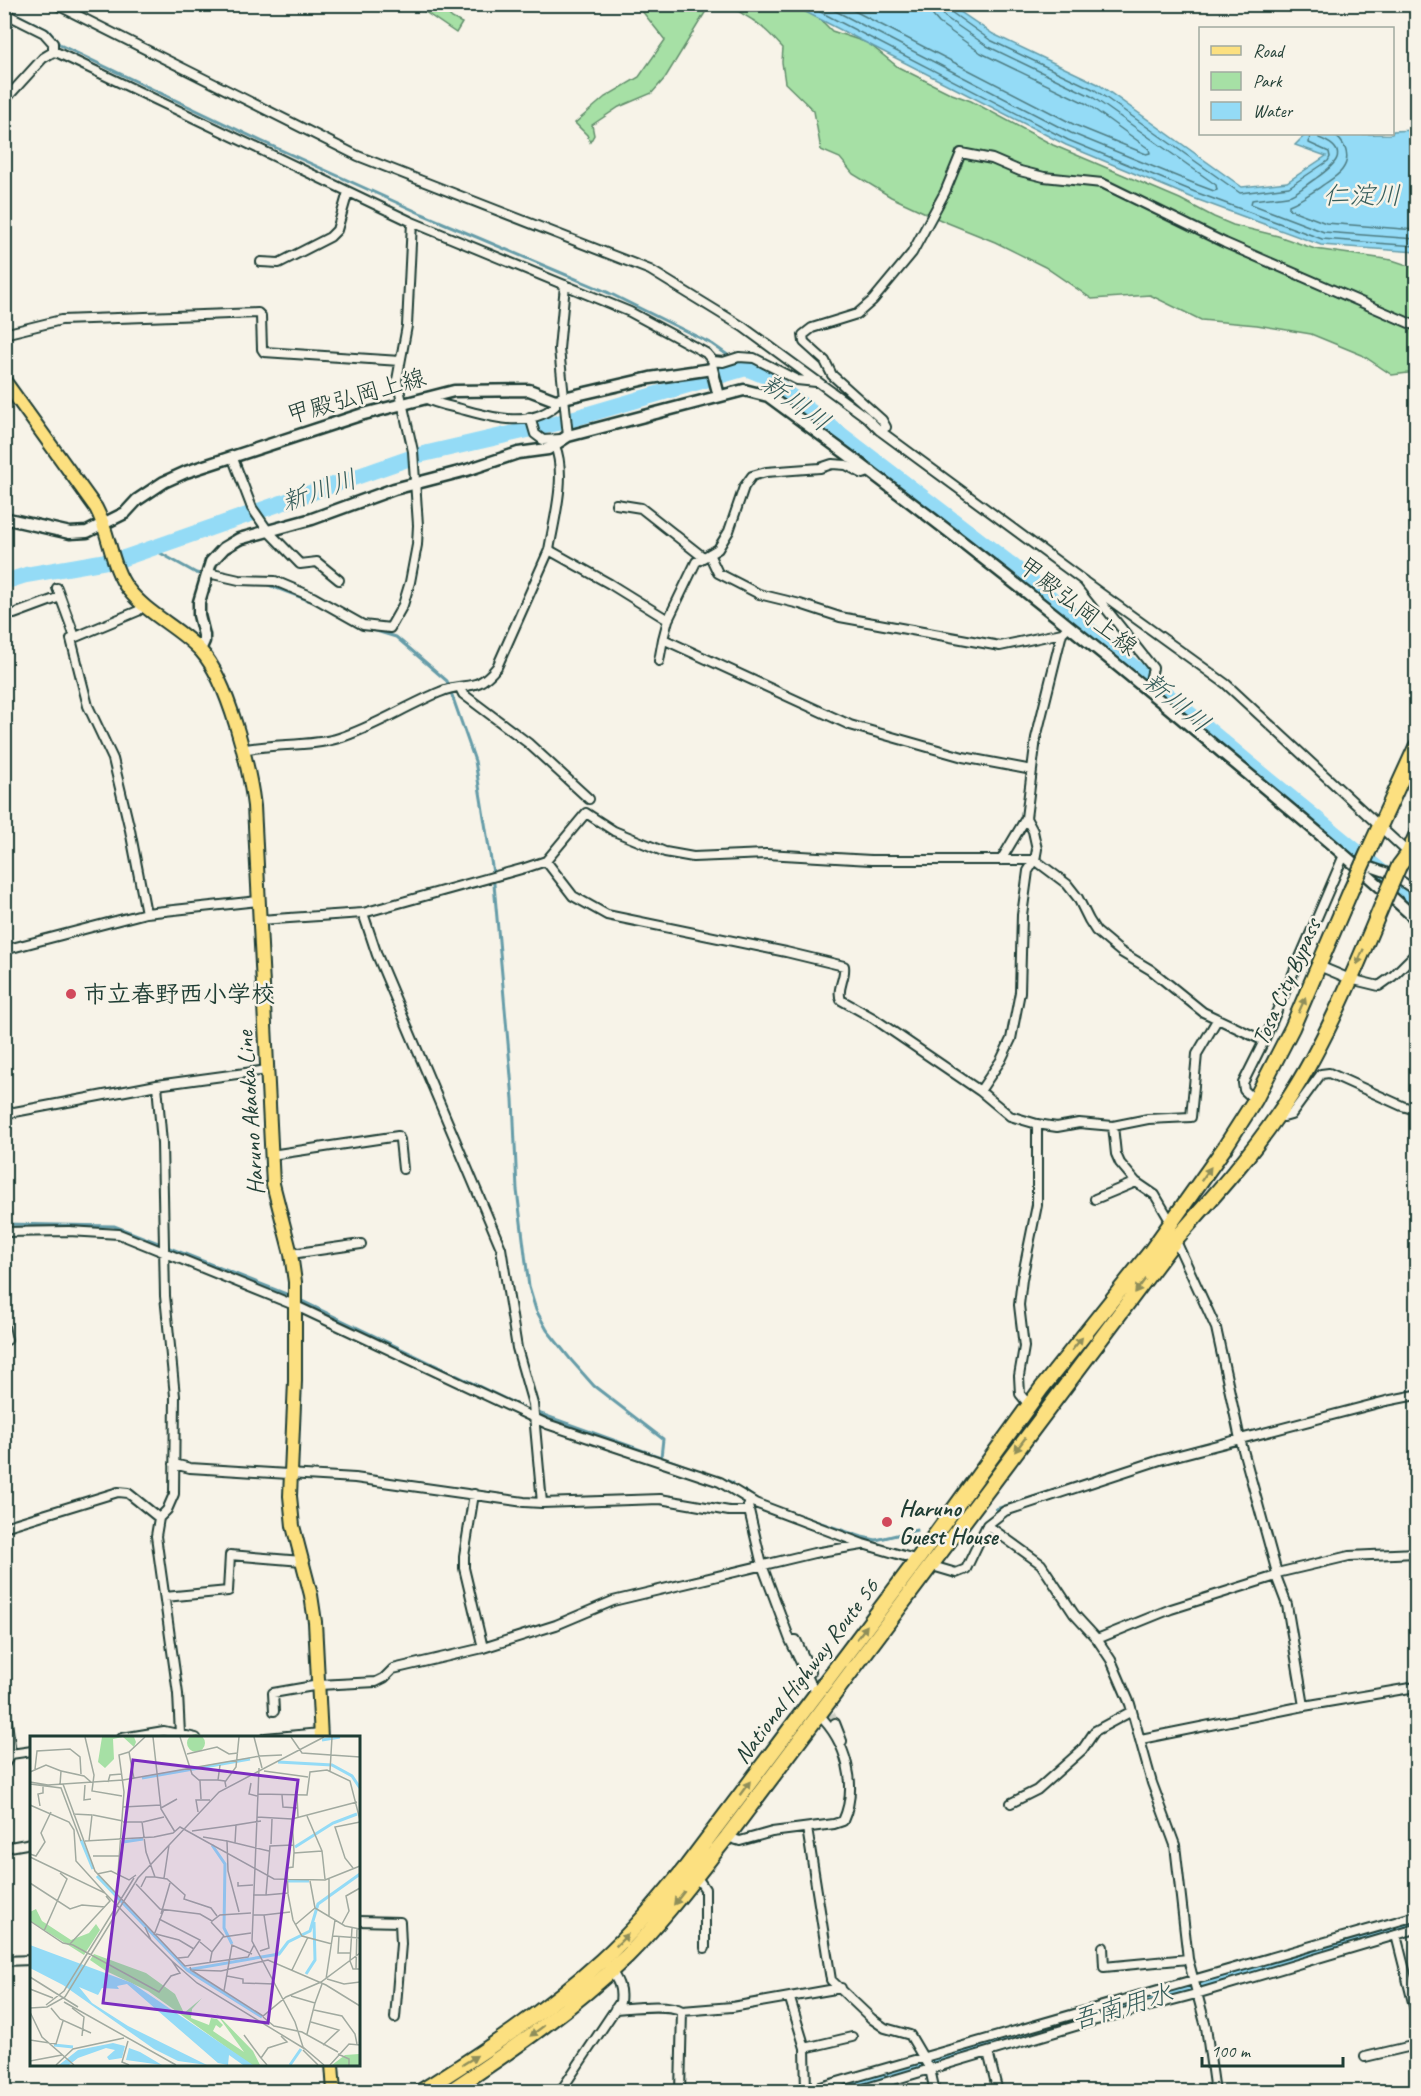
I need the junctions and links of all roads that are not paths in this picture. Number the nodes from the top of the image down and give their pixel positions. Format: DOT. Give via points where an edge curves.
graph roads {
  1 [pos="55,4"];
  2 [pos="4,13"];
  3 [pos="53,52"];
  4 [pos="4,101"];
  5 [pos="348,192"];
  6 [pos="412,222"];
  7 [pos="261,262"];
  8 [pos="565,285"];
  9 [pos="1416,326"];
  10 [pos="4,334"];
  11 [pos="400,362"];
  12 [pos="712,365"];
  13 [pos="4,380"];
  14 [pos="818,382"];
  15 [pos="719,396"];
  16 [pos="424,397"];
  17 [pos="560,399"];
  18 [pos="401,403"];
  19 [pos="533,426"];
  20 [pos="879,430"];
  21 [pos="562,440"];
  22 [pos="232,456"];
  23 [pos="872,471"];
  24 [pos="416,485"];
  25 [pos="616,504"];
  26 [pos="4,518"];
  27 [pos="104,524"];
  28 [pos="268,531"];
  29 [pos="549,550"];
  30 [pos="706,555"];
  31 [pos="207,576"];
  32 [pos="339,580"];
  33 [pos="1085,582"];
  34 [pos="57,588"];
  35 [pos="60,597"];
  36 [pos="144,605"];
  37 [pos="14,614"];
  38 [pos="668,620"];
  39 [pos="1066,629"];
  40 [pos="75,637"];
  41 [pos="663,639"];
  42 [pos="200,650"];
  43 [pos="658,661"];
  44 [pos="458,688"];
  45 [pos="1148,689"];
  46 [pos="1416,747"];
  47 [pos="242,750"];
  48 [pos="1032,770"];
  49 [pos="589,799"];
  50 [pos="1026,818"];
  51 [pos="1381,826"];
  52 [pos="1413,849"];
  53 [pos="1348,857"];
  54 [pos="1001,860"];
  55 [pos="1035,860"];
  56 [pos="546,861"];
  57 [pos="1416,891"];
  58 [pos="258,901"];
  59 [pos="146,913"];
  60 [pos="363,913"];
  61 [pos="1416,919"];
  62 [pos="260,920"];
  63 [pos="4,950"];
  64 [pos="1416,953"];
  65 [pos="1319,966"];
  66 [pos="1350,979"];
  67 [pos="1218,1020"];
  68 [pos="1264,1041"];
  69 [pos="267,1070"];
  70 [pos="157,1085"];
  71 [pos="980,1091"];
  72 [pos="1255,1100"];
  73 [pos="1416,1110"];
  74 [pos="4,1114"];
  75 [pos="1278,1116"];
  76 [pos="1037,1124"];
  77 [pos="1113,1126"];
  78 [pos="271,1155"];
  79 [pos="403,1169"];
  80 [pos="1136,1182"];
  81 [pos="1095,1199"];
  82 [pos="1172,1222"];
  83 [pos="4,1232"];
  84 [pos="1175,1240"];
  85 [pos="361,1244"];
  86 [pos="163,1251"];
  87 [pos="291,1254"];
  88 [pos="294,1305"];
  89 [pos="4,1326"];
  90 [pos="4,1340"];
  91 [pos="1416,1395"];
  92 [pos="1029,1405"];
  93 [pos="534,1416"];
  94 [pos="1240,1439"];
  95 [pos="174,1464"];
  96 [pos="291,1474"];
  97 [pos="474,1494"];
  98 [pos="747,1499"];
  99 [pos="542,1503"];
  100 [pos="749,1511"];
  101 [pos="159,1518"];
  102 [pos="987,1525"];
  103 [pos="4,1527"];
  104 [pos="864,1544"];
  105 [pos="1416,1553"];
  106 [pos="917,1560"];
  107 [pos="302,1561"];
  108 [pos="762,1565"];
  109 [pos="931,1565"];
  110 [pos="1277,1574"];
  111 [pos="165,1597"];
  112 [pos="1097,1639"];
  113 [pos="790,1640"];
  114 [pos="483,1648"];
  115 [pos="811,1672"];
  116 [pos="320,1685"];
  117 [pos="1416,1687"];
  118 [pos="819,1690"];
  119 [pos="4,1696"];
  120 [pos="1304,1706"];
  121 [pos="274,1711"];
  122 [pos="1132,1711"];
  123 [pos="819,1714"];
  124 [pos="835,1723"];
  125 [pos="180,1734"];
  126 [pos="321,1735"];
  127 [pos="129,1736"];
  128 [pos="191,1736"];
  129 [pos="293,1736"];
  130 [pos="1141,1739"];
  131 [pos="30,1751"];
  132 [pos="11,1754"];
  133 [pos="844,1754"];
  134 [pos="4,1765"];
  135 [pos="1011,1803"];
  136 [pos="807,1828"];
  137 [pos="727,1837"];
  138 [pos="30,1843"];
  139 [pos="4,1848"];
  140 [pos="696,1876"];
  141 [pos="1416,1916"];
  142 [pos="360,1921"];
  143 [pos="1416,1929"];
  144 [pos="1396,1935"];
  145 [pos="1103,1947"];
  146 [pos="705,1948"];
  147 [pos="1188,1959"];
  148 [pos="30,1960"];
  149 [pos="4,1961"];
  150 [pos="607,1965"];
  151 [pos="1194,1986"];
  152 [pos="841,1988"];
  153 [pos="790,1999"];
  154 [pos="615,2009"];
  155 [pos="682,2011"];
  156 [pos="1416,2014"];
  157 [pos="395,2018"];
  158 [pos="852,2037"];
  159 [pos="1416,2045"];
  160 [pos="805,2048"];
  161 [pos="988,2052"];
  162 [pos="1365,2057"];
  163 [pos="926,2063"];
  164 [pos="332,2066"];
  165 [pos="875,2088"];
  166 [pos="334,2091"];
  167 [pos="420,2091"];
  168 [pos="449,2091"];
  169 [pos="560,2091"];
  170 [pos="680,2091"];
  171 [pos="805,2091"];
  172 [pos="853,2091"];
  173 [pos="935,2091"];
  174 [pos="998,2091"];
  175 [pos="1215,2091"];
  1 -- 14 [label="street" via="358,156 651,270 744,327"];
  2 -- 3 [label="street" via="44,33 53,43"];
  3 -- 4 [label="street"];
  3 -- 5 [label="street"];
  5 -- 6 [label="street"];
  5 -- 7 [label="street" via="337,230 330,237 279,262"];
  6 -- 8 [label="street"];
  6 -- 11 [label="street" via="407,326"];
  8 -- 12 [label="street" via="630,312 706,353"];
  8 -- 17 [label="street" via="559,349"];
  9 -- 20 [label="street" via="1226,243 1102,183 1044,177 962,153 912,253 873,300 857,314 812,328 803,335 804,342 825,361 832,375 882,420 886,427"];
  10 -- 11 [label="street" via="61,320 258,313 264,352"];
  11 -- 18 [label="street" via="397,380"];
  12 -- 14 [label="street" via="739,357 754,358 797,380"];
  12 -- 15 [label="main road"];
  12 -- 17 [label="main road"];
  13 -- 27 [label="main road, Haruno Akaoka Line"];
  14 -- 20 [label="street"];
  15 -- 21 [label="main road, 甲殿弘岡上線"];
  15 -- 23 [label="main road, 甲殿弘岡上線" via="744,390 768,396"];
  16 -- 17 [label="main road, 甲殿弘岡上線" via="454,391 529,390"];
  16 -- 18 [label="main road, 甲殿弘岡上線"];
  16 -- 19 [label="street"];
  17 -- 19 [label="street"];
  17 -- 21 [label="street" via="568,420"];
  18 -- 22 [label="main road, 甲殿弘岡上線"];
  18 -- 24 [label="street" via="413,451"];
  19 -- 21 [label="street" via="543,440"];
  20 -- 33 [label="street"];
  21 -- 24 [label="main road, 甲殿弘岡上線" via="548,449 518,453"];
  21 -- 29 [label="street"];
  22 -- 27 [label="main road, 甲殿弘岡上線" via="164,482 137,500 126,513"];
  22 -- 28 [label="street" via="252,508"];
  23 -- 30 [label="street" via="863,474 846,465 832,464 752,476 744,487 729,531 718,549"];
  23 -- 39 [label="main road, 甲殿弘岡上線"];
  24 -- 28 [label="main road, 甲殿弘岡上線"];
  24 -- 31 [label="street" via="417,545 403,605 390,628 363,625 276,581"];
  25 -- 30 [label="street" via="641,508"];
  26 -- 27 [label="main road, 甲殿弘岡上線" via="70,534"];
  27 -- 36 [label="main road, Haruno Akaoka Line" via="120,576"];
  28 -- 31 [label="main road, 甲殿弘岡上線" via="224,548 211,561"];
  28 -- 32 [label="street" via="300,564 317,562"];
  29 -- 38 [label="street"];
  29 -- 44 [label="street" via="497,667 477,685"];
  30 -- 38 [label="street" via="696,562"];
  30 -- 39 [label="street" via="718,573 759,594 840,617 1000,646"];
  31 -- 42 [label="main road, 甲殿弘岡上線" via="199,602 204,634"];
  33 -- 45 [label="street" via="1153,669"];
  33 -- 51 [label="street" via="1226,684"];
  34 -- 35 [label="street"];
  35 -- 37 [label="street"];
  35 -- 40 [label="street"];
  36 -- 40 [label="street"];
  36 -- 42 [label="main road, Haruno Akaoka Line"];
  38 -- 41 [label="street"];
  39 -- 45 [label="main road, 甲殿弘岡上線"];
  39 -- 48 [label="street" via="1036,738"];
  40 -- 59 [label="street" via="71,639 88,706 113,759"];
  41 -- 43 [label="street"];
  41 -- 48 [label="street" via="850,725 963,757"];
  42 -- 47 [label="main road, Haruno Akaoka Line" via="218,678"];
  44 -- 47 [label="street" via="443,690 337,739"];
  44 -- 49 [label="street" via="528,743"];
  45 -- 53 [label="main road, 甲殿弘岡上線"];
  46 -- 51 [label="highway, Tosa City Bypass"];
  47 -- 58 [label="main road, Haruno Akaoka Line" via="254,806"];
  48 -- 50 [label="street"];
  50 -- 54 [label="street"];
  50 -- 55 [label="street" via="1037,849"];
  51 -- 52 [label="street"];
  51 -- 65 [label="highway, Tosa City Bypass, bridge"];
  52 -- 66 [label="highway, one-way, bridge" via="1399,866"];
  53 -- 57 [label="street" via="1391,874"];
  53 -- 61 [label="main road, 甲殿弘岡上線"];
  53 -- 68 [label="street"];
  54 -- 55 [label="street"];
  54 -- 56 [label="street" via="870,860 766,854 693,857 664,852 614,831 586,813"];
  55 -- 67 [label="street" via="1067,884 1096,931"];
  55 -- 71 [label="street" via="1028,871 1022,915 1020,992 1011,1039"];
  56 -- 60 [label="street"];
  56 -- 71 [label="street" via="573,896 608,915 844,966 840,1000"];
  58 -- 59 [label="street"];
  58 -- 62 [label="main road, Haruno Akaoka Line"];
  59 -- 63 [label="street"];
  60 -- 62 [label="street"];
  60 -- 93 [label="street" via="377,956 501,1248 517,1348"];
  62 -- 69 [label="main road, Haruno Akaoka Line"];
  64 -- 66 [label="street" via="1379,986"];
  65 -- 66 [label="street"];
  72 -- 65 [label="highway, Tosa City Bypass, one-way"];
  66 -- 75 [label="highway"];
  67 -- 68 [label="street"];
  67 -- 77 [label="street" via="1197,1054 1191,1117"];
  68 -- 72 [label="street" via="1243,1083 1244,1090"];
  69 -- 70 [label="street"];
  69 -- 78 [label="main road, Haruno Akaoka Line"];
  70 -- 74 [label="street"];
  70 -- 86 [label="street"];
  71 -- 76 [label="street" via="1010,1116"];
  82 -- 72 [label="highway, Tosa City Bypass, one-way"];
  73 -- 75 [label="street" via="1329,1073 1321,1074 1291,1115"];
  75 -- 84 [label="highway"];
  76 -- 77 [label="street"];
  76 -- 92 [label="street" via="1037,1205 1019,1305 1024,1347 1020,1394"];
  77 -- 80 [label="street" via="1116,1154"];
  78 -- 79 [label="street" via="398,1136"];
  78 -- 87 [label="main road, Haruno Akaoka Line" via="273,1184"];
  80 -- 81 [label="street"];
  80 -- 82 [label="street" via="1155,1195"];
  82 -- 84 [label="street"];
  92 -- 82 [label="highway, National Highway Route 56, one-way"];
  83 -- 86 [label="street" via="103,1232"];
  84 -- 94 [label="street" via="1216,1328"];
  84 -- 109 [label="highway, National Highway Route 56, one-way"];
  85 -- 87 [label="street"];
  86 -- 88 [label="street"];
  86 -- 95 [label="street" via="175,1396"];
  87 -- 88 [label="main road, Haruno Akaoka Line"];
  88 -- 93 [label="street"];
  88 -- 96 [label="main road, Haruno Akaoka Line"];
  89 -- 90 [label="street"];
  91 -- 94 [label="street"];
  92 -- 106 [label="highway, National Highway Route 56"];
  93 -- 98 [label="street" via="547,1424 720,1482"];
  93 -- 99 [label="street"];
  94 -- 102 [label="street" via="1160,1460 1005,1511"];
  94 -- 110 [label="street"];
  95 -- 96 [label="street"];
  95 -- 101 [label="street" via="174,1494"];
  96 -- 97 [label="street"];
  96 -- 107 [label="main road, Haruno Akaoka Line" via="292,1526"];
  97 -- 99 [label="street"];
  97 -- 114 [label="street" via="464,1568"];
  98 -- 100 [label="street"];
  98 -- 104 [label="street"];
  99 -- 100 [label="street" via="660,1499"];
  100 -- 108 [label="street"];
  101 -- 103 [label="street" via="128,1493 118,1492"];
  101 -- 111 [label="street" via="156,1536"];
  102 -- 109 [label="street" via="966,1569 956,1573"];
  102 -- 112 [label="street" via="1041,1564 1074,1614"];
  104 -- 106 [label="street"];
  104 -- 108 [label="street"];
  105 -- 110 [label="street" via="1349,1556"];
  106 -- 109 [label="street"];
  118 -- 106 [label="highway, National Highway Route 56, one-way"];
  107 -- 111 [label="street" via="230,1555 228,1591"];
  107 -- 116 [label="main road, Haruno Akaoka Line" via="315,1622"];
  108 -- 113 [label="street"];
  108 -- 114 [label="street" via="613,1601 556,1625"];
  109 -- 123 [label="highway, National Highway Route 56"];
  110 -- 112 [label="street" via="1171,1609"];
  110 -- 120 [label="street" via="1287,1605"];
  111 -- 125 [label="street"];
  112 -- 122 [label="street" via="1111,1660"];
  113 -- 115 [label="street" via="796,1640"];
  113 -- 118 [label="street" via="810,1681"];
  114 -- 116 [label="street" via="393,1669 376,1682"];
  116 -- 121 [label="street" via="273,1693"];
  116 -- 126 [label="main road, Haruno Akaoka Line"];
  117 -- 120 [label="street"];
  150 -- 118 [label="highway, National Highway Route 56, one-way"];
  119 -- 132 [label="street"];
  120 -- 130 [label="street"];
  122 -- 130 [label="street"];
  122 -- 135 [label="street" via="1095,1731 1082,1750 1037,1790"];
  123 -- 133 [label="street"];
  123 -- 137 [label="highway, National Highway Route 56"];
  124 -- 133 [label="street"];
  125 -- 127 [label="street" via="164,1731"];
  125 -- 128 [label="street"];
  126 -- 129 [label="street"];
  130 -- 147 [label="street" via="1152,1784 1175,1845"];
  131 -- 132 [label="street"];
  132 -- 134 [label="street"];
  133 -- 136 [label="street" via="850,1770 848,1809 843,1821"];
  136 -- 137 [label="street" via="740,1841"];
  136 -- 152 [label="street" via="831,1980"];
  137 -- 140 [label="highway, National Highway Route 56"];
  138 -- 139 [label="street"];
  140 -- 146 [label="street" via="705,1889"];
  140 -- 150 [label="highway, National Highway Route 56, one-way" via="664,1917"];
  141 -- 151 [label="street"];
  142 -- 157 [label="street" via="400,1922"];
  143 -- 144 [label="street"];
  144 -- 151 [label="street"];
  144 -- 156 [label="street"];
  145 -- 147 [label="street" via="1104,1967"];
  147 -- 151 [label="street"];
  148 -- 149 [label="street"];
  150 -- 154 [label="street" via="622,1993"];
  167 -- 150 [label="highway, National Highway Route 56, one-way"];
  150 -- 168 [label="highway, National Highway Route 56, one-way" via="574,2004"];
  151 -- 161 [label="street"];
  151 -- 163 [label="street"];
  151 -- 175 [label="street" via="1206,2027"];
  152 -- 153 [label="street"];
  152 -- 163 [label="street" via="885,2028 910,2035"];
  153 -- 155 [label="street"];
  153 -- 160 [label="street"];
  154 -- 155 [label="street" via="663,2007"];
  154 -- 169 [label="street"];
  155 -- 170 [label="street"];
  158 -- 160 [label="street"];
  159 -- 162 [label="street"];
  160 -- 171 [label="street"];
  161 -- 163 [label="street"];
  161 -- 174 [label="street"];
  163 -- 165 [label="street"];
  163 -- 171 [label="street"];
  163 -- 173 [label="street"];
  164 -- 166 [label="main road"];
  165 -- 172 [label="street"];
}
